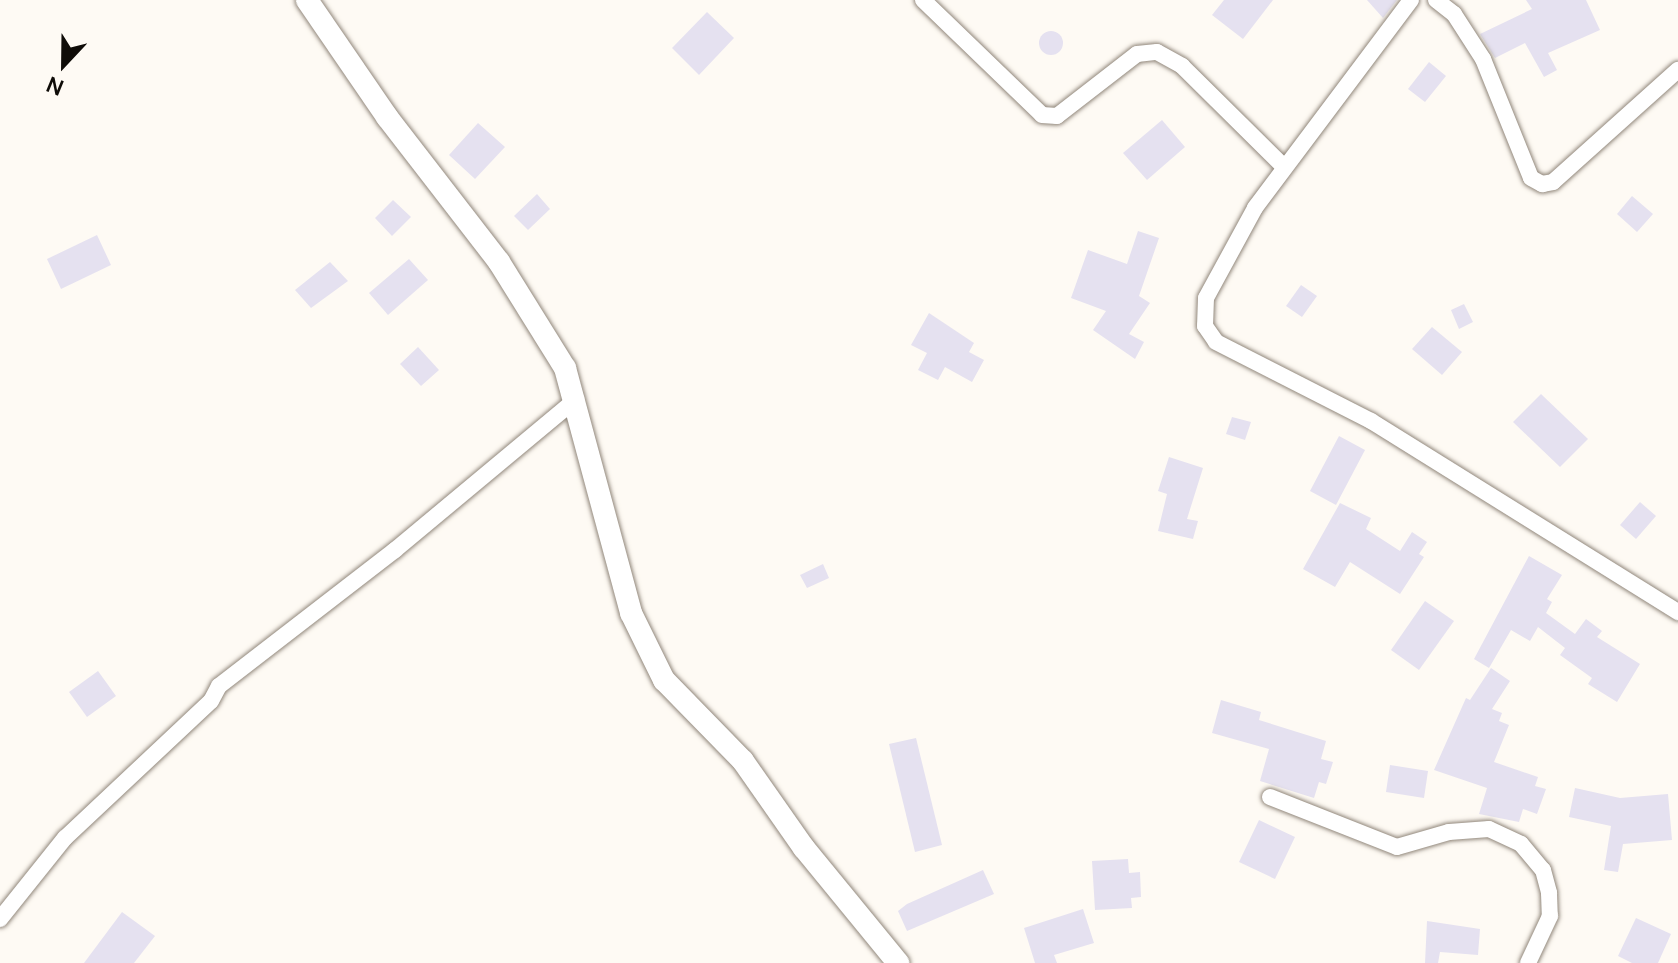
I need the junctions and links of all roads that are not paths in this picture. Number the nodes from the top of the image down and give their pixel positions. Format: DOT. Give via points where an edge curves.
graph roads {
  1 [pos="307,0"];
  2 [pos="923,0"];
  3 [pos="1411,0"];
  4 [pos="1436,0"];
  5 [pos="1678,70"];
  6 [pos="1284,167"];
  7 [pos="576,399"];
  8 [pos="1678,612"];
  9 [pos="1270,797"];
  10 [pos="0,919"];
  11 [pos="898,963"];
  12 [pos="1528,963"];
  1 -- 7 [label="street" via="387,117 499,262 565,368"];
  2 -- 6 [label="street" via="1042,115 1057,116 1137,54 1157,52 1182,66"];
  3 -- 6 [label="street"];
  4 -- 5 [label="street" via="1454,14 1483,59 1531,178 1542,184 1553,182"];
  6 -- 8 [label="street" via="1206,298 1205,326 1216,342 1371,421"];
  7 -- 10 [label="street" via="395,550 219,686 211,701 75,826"];
  7 -- 11 [label="street" via="631,613 664,680 743,761 804,848"];
  9 -- 12 [label="street" via="1397,847 1449,832 1489,829 1521,844 1543,870 1549,893 1550,916"];
}
